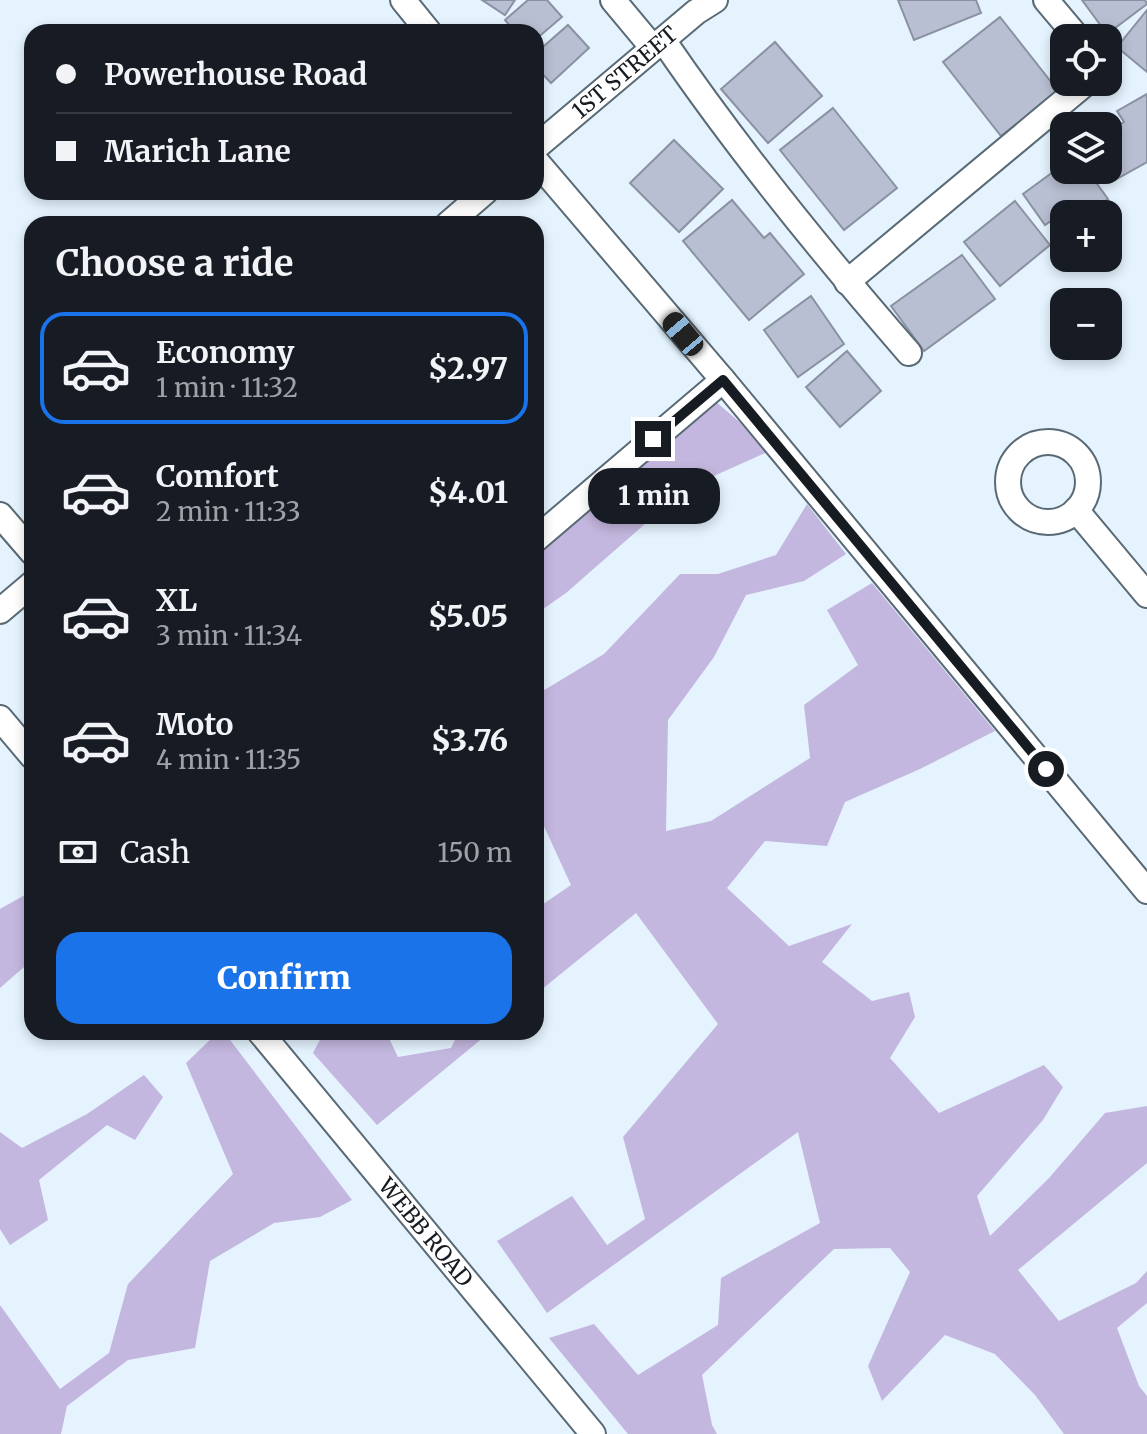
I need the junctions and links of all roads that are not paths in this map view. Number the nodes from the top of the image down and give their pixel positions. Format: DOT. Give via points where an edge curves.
graph roads {
  1 [pos="403,0"];
  2 [pos="613,0"];
  3 [pos="715,0"];
  4 [pos="1046,0"];
  5 [pos="422,24"];
  6 [pos="1066,24"];
  7 [pos="658,44"];
  8 [pos="1070,96"];
  9 [pos="544,140"];
  10 [pos="544,170"];
  11 [pos="476,200"];
  12 [pos="457,216"];
  13 [pos="847,282"];
  14 [pos="909,353"];
  15 [pos="723,380"];
  16 [pos="1076,510"];
  17 [pos="0,515"];
  18 [pos="544,532"];
  19 [pos="24,543"];
  20 [pos="24,591"];
  21 [pos="1147,595"];
  22 [pos="0,611"];
  23 [pos="0,718"];
  24 [pos="24,746"];
  25 [pos="1147,891"];
  26 [pos="267,1040"];
  27 [pos="593,1434"];
  1 -- 5 [label="street"];
  2 -- 7 [label="street"];
  3 -- 7 [label="street, 1ST STREET"];
  4 -- 6 [label="street"];
  7 -- 9 [label="street, 1ST STREET"];
  7 -- 13 [label="street"];
  8 -- 13 [label="street"];
  10 -- 15 [label="street"];
  11 -- 12 [label="street"];
  13 -- 14 [label="street"];
  15 -- 18 [label="street"];
  15 -- 25 [label="street"];
  16 -- 21 [label="street"];
  17 -- 19 [label="street"];
  20 -- 22 [label="street"];
  23 -- 24 [label="street"];
  26 -- 27 [label="street, WEBB ROAD"];
}
